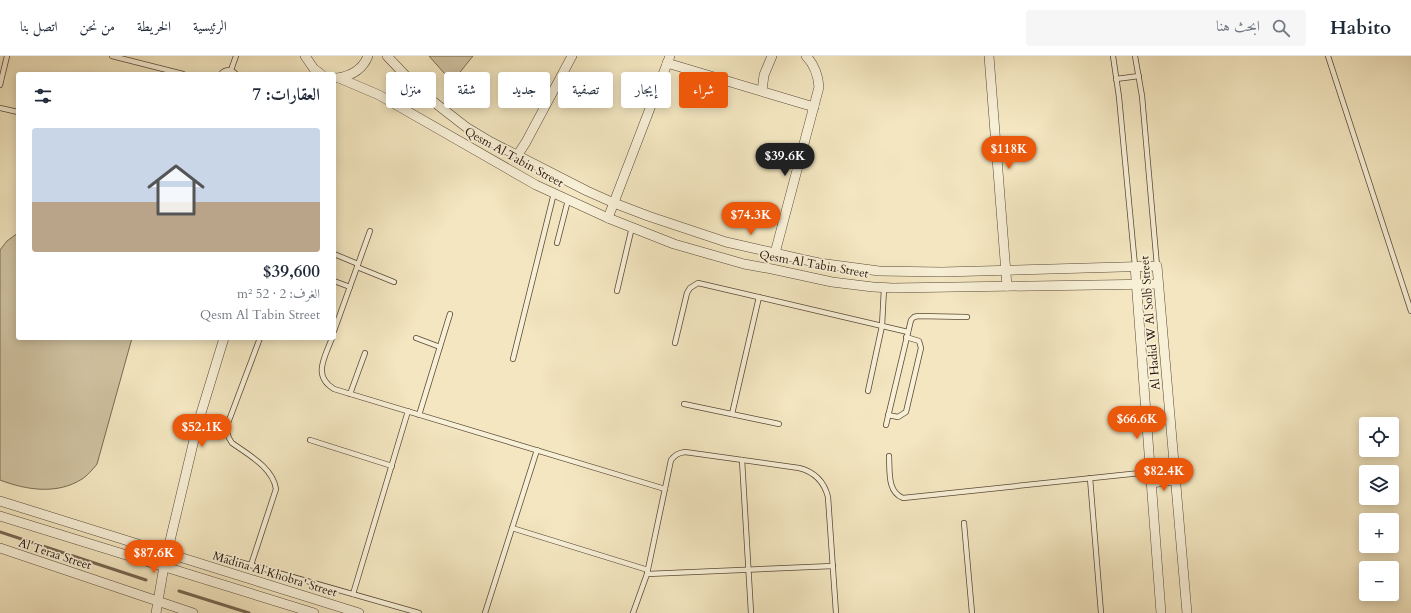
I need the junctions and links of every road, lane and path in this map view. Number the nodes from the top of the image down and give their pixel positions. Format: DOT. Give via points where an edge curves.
graph roads {
  1 [pos="7,56"];
  2 [pos="112,56"];
  3 [pos="236,56"];
  4 [pos="305,56"];
  5 [pos="368,56"];
  6 [pos="387,56"];
  7 [pos="572,56"];
  8 [pos="772,56"];
  9 [pos="806,56"];
  10 [pos="989,56"];
  11 [pos="1113,56"];
  12 [pos="1135,56"];
  13 [pos="1328,56"];
  14 [pos="668,60"];
  15 [pos="231,70"];
  16 [pos="175,72"];
  17 [pos="223,72"];
  18 [pos="234,72"];
  19 [pos="318,72"];
  20 [pos="1139,76"];
  21 [pos="336,78"];
  22 [pos="1116,79"];
  23 [pos="0,84"];
  24 [pos="762,91"];
  25 [pos="814,107"];
  26 [pos="0,108"];
  27 [pos="16,112"];
  28 [pos="517,156"];
  29 [pos="554,193"];
  30 [pos="568,200"];
  31 [pos="614,203"];
  32 [pos="608,218"];
  33 [pos="632,227"];
  34 [pos="370,231"];
  35 [pos="557,243"];
  36 [pos="775,252"];
  37 [pos="336,255"];
  38 [pos="357,265"];
  39 [pos="1135,266"];
  40 [pos="1157,266"];
  41 [pos="1006,270"];
  42 [pos="336,282"];
  43 [pos="394,282"];
  44 [pos="1136,284"];
  45 [pos="1158,284"];
  46 [pos="1007,286"];
  47 [pos="350,287"];
  48 [pos="884,288"];
  49 [pos="617,291"];
  50 [pos="759,297"];
  51 [pos="1411,311"];
  52 [pos="450,314"];
  53 [pos="967,317"];
  54 [pos="336,321"];
  55 [pos="882,326"];
  56 [pos="907,334"];
  57 [pos="416,338"];
  58 [pos="223,340"];
  59 [pos="259,340"];
  60 [pos="331,340"];
  61 [pos="674,343"];
  62 [pos="440,347"];
  63 [pos="365,352"];
  64 [pos="513,359"];
  65 [pos="868,391"];
  66 [pos="350,394"];
  67 [pos="684,404"];
  68 [pos="408,411"];
  69 [pos="732,414"];
  70 [pos="419,415"];
  71 [pos="888,415"];
  72 [pos="779,424"];
  73 [pos="886,425"];
  74 [pos="310,440"];
  75 [pos="537,450"];
  76 [pos="889,456"];
  77 [pos="742,460"];
  78 [pos="392,466"];
  79 [pos="1150,472"];
  80 [pos="1090,478"];
  81 [pos="1175,480"];
  82 [pos="1151,483"];
  83 [pos="665,489"];
  84 [pos="0,501"];
  85 [pos="0,516"];
  86 [pos="964,523"];
  87 [pos="512,528"];
  88 [pos="0,548"];
  89 [pos="167,553"];
  90 [pos="219,556"];
  91 [pos="251,565"];
  92 [pos="164,566"];
  93 [pos="833,566"];
  94 [pos="749,570"];
  95 [pos="647,572"];
  96 [pos="353,594"];
  97 [pos="158,601"];
  98 [pos="174,610"];
  99 [pos="156,613"];
  100 [pos="193,613"];
  101 [pos="314,613"];
  102 [pos="360,613"];
  103 [pos="419,613"];
  104 [pos="485,613"];
  105 [pos="633,613"];
  106 [pos="751,613"];
  107 [pos="836,613"];
  108 [pos="972,613"];
  109 [pos="1101,613"];
  110 [pos="1161,613"];
  111 [pos="1187,613"];
  1 -- 23 [label="lane"];
  2 -- 16 [label="lane"];
  3 -- 15 [label="lane"];
  4 -- 19 [label="street"];
  5 -- 21 [label="street" via="365,64 354,74"];
  6 -- 28 [label="street, Qesm Al Tabin Street" via="421,92 443,110 472,131"];
  7 -- 28 [label="street"];
  8 -- 24 [label="street" via="764,75"];
  9 -- 25 [label="street" via="818,76 819,86"];
  10 -- 41 [label="street"];
  11 -- 22 [label="lane, Al Hadid W Al Solb Street"];
  12 -- 20 [label="lane, Al Hadid W Al Solb Street"];
  13 -- 51 [label="lane"];
  14 -- 24 [label="street"];
  14 -- 31 [label="street"];
  15 -- 17 [label="lane"];
  15 -- 18 [label="lane"];
  20 -- 22 [label="lane"];
  20 -- 40 [label="lane, Al Hadid W Al Solb Street"];
  21 -- 29 [label="street, Qesm Al Tabin Street" via="379,95 508,170"];
  22 -- 39 [label="lane, Al Hadid W Al Solb Street"];
  24 -- 25 [label="street"];
  25 -- 36 [label="street"];
  26 -- 27 [label="lane"];
  28 -- 31 [label="street, Qesm Al Tabin Street"];
  29 -- 30 [label="street, Qesm Al Tabin Street"];
  29 -- 64 [label="lane"];
  30 -- 32 [label="street, Qesm Al Tabin Street"];
  30 -- 35 [label="lane"];
  31 -- 32 [label="street"];
  31 -- 36 [label="street, Qesm Al Tabin Street" via="726,242"];
  32 -- 33 [label="street, Qesm Al Tabin Street"];
  33 -- 48 [label="street, Qesm Al Tabin Street" via="674,244 744,264 832,282"];
  33 -- 49 [label="lane"];
  34 -- 38 [label="lane"];
  36 -- 41 [label="street, Qesm Al Tabin Street" via="839,267 879,271"];
  37 -- 38 [label="lane"];
  38 -- 43 [label="lane"];
  38 -- 47 [label="lane"];
  39 -- 40 [label="street, Qesm Al Tabin Street"];
  39 -- 41 [label="street, Qesm Al Tabin Street"];
  39 -- 44 [label="street, Al Hadid W Al Solb Street"];
  40 -- 45 [label="street, Al Hadid W Al Solb Street"];
  41 -- 46 [label="street"];
  42 -- 47 [label="lane"];
  44 -- 45 [label="street, Qesm Al Tabin Street"];
  44 -- 46 [label="street, Qesm Al Tabin Street"];
  44 -- 79 [label="street, Al Hadid W Al Solb Street"];
  45 -- 81 [label="street, Al Hadid W Al Solb Street"];
  46 -- 48 [label="street, Qesm Al Tabin Street"];
  47 -- 54 [label="lane"];
  48 -- 55 [label="lane"];
  50 -- 55 [label="lane"];
  50 -- 61 [label="lane" via="702,284 693,285 687,293"];
  50 -- 69 [label="lane"];
  52 -- 62 [label="lane"];
  53 -- 56 [label="lane" via="914,317"];
  55 -- 56 [label="lane"];
  55 -- 65 [label="lane"];
  56 -- 71 [label="lane"];
  56 -- 71 [label="lane" via="919,340 921,348 906,412 898,417"];
  57 -- 62 [label="lane"];
  58 -- 89 [label="street" via="198,423"];
  59 -- 91 [label="lane" via="226,430 232,443 266,469 275,482 276,489"];
  60 -- 66 [label="lane" via="322,364 323,379 334,389"];
  62 -- 70 [label="lane"];
  63 -- 66 [label="lane"];
  66 -- 68 [label="lane"];
  67 -- 69 [label="lane"];
  68 -- 70 [label="lane"];
  68 -- 78 [label="lane"];
  69 -- 72 [label="lane"];
  70 -- 75 [label="lane"];
  71 -- 73 [label="lane"];
  74 -- 78 [label="lane"];
  75 -- 83 [label="lane"];
  75 -- 87 [label="lane"];
  76 -- 80 [label="lane" via="893,491 903,498"];
  77 -- 83 [label="lane" via="679,453 671,460"];
  77 -- 93 [label="lane" via="808,470 821,480 828,497"];
  77 -- 94 [label="lane"];
  78 -- 96 [label="lane"];
  79 -- 80 [label="lane"];
  79 -- 82 [label="street, Al Hadid W Al Solb Street"];
  80 -- 109 [label="lane"];
  81 -- 82 [label="street"];
  81 -- 111 [label="street, Al Hadid W Al Solb Street"];
  82 -- 110 [label="street, Al Hadid W Al Solb Street"];
  83 -- 95 [label="lane"];
  84 -- 89 [label="street, Madina Al Khobra' Street"];
  85 -- 92 [label="street, Madina Al Khobra' Street"];
  86 -- 108 [label="lane"];
  87 -- 95 [label="lane"];
  87 -- 104 [label="lane"];
  88 -- 97 [label="street, Al Teraa Street"];
  89 -- 92 [label="street"];
  89 -- 102 [label="street, Madina Al Khobra' Street"];
  90 -- 91 [label="lane"];
  91 -- 96 [label="lane"];
  92 -- 97 [label="street"];
  92 -- 101 [label="street, Madina Al Khobra' Street"];
  93 -- 94 [label="lane"];
  93 -- 107 [label="lane"];
  94 -- 95 [label="lane"];
  94 -- 106 [label="lane"];
  95 -- 105 [label="lane"];
  96 -- 103 [label="lane"];
  97 -- 98 [label="street, Al Teraa Street"];
  97 -- 99 [label="street"];
  98 -- 100 [label="street, Al Teraa Street"];
}
